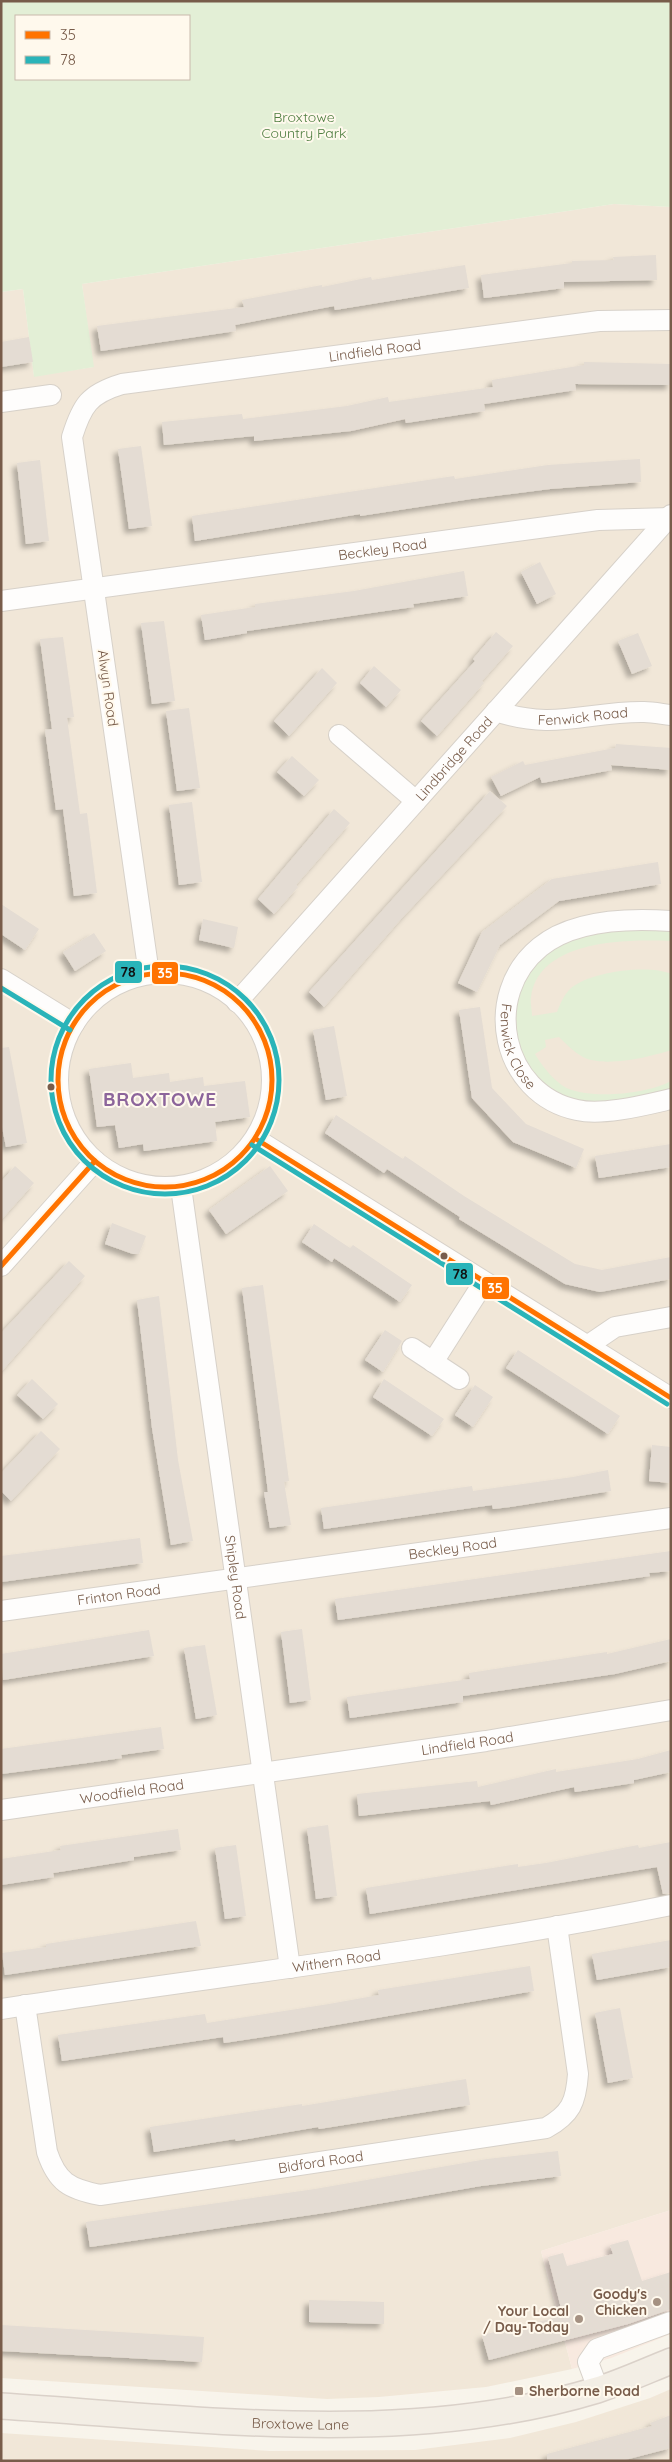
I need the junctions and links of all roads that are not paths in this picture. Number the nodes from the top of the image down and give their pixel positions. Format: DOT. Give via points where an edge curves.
graph roads {
  1 [pos="671,320"];
  2 [pos="51,395"];
  3 [pos="1,402"];
  4 [pos="85,405"];
  5 [pos="670,517"];
  6 [pos="94,588"];
  7 [pos="1,601"];
  8 [pos="496,711"];
  9 [pos="671,715"];
  10 [pos="339,735"];
  11 [pos="416,801"];
  12 [pos="671,921"];
  13 [pos="150,974"];
  14 [pos="1,979"];
  15 [pos="237,1002"];
  16 [pos="74,1024"];
  17 [pos="671,1099"];
  18 [pos="256,1139"];
  19 [pos="95,1161"];
  20 [pos="181,1187"];
  21 [pos="1,1266"];
  22 [pos="484,1282"];
  23 [pos="671,1317"];
  24 [pos="587,1346"];
  25 [pos="412,1348"];
  26 [pos="433,1362"];
  27 [pos="459,1379"];
  28 [pos="671,1398"];
  29 [pos="671,1518"];
  30 [pos="235,1578"];
  31 [pos="1,1611"];
  32 [pos="671,1710"];
  33 [pos="262,1771"];
  34 [pos="1,1810"];
  35 [pos="671,1906"];
  36 [pos="557,1926"];
  37 [pos="290,1968"];
  38 [pos="26,2005"];
  39 [pos="1,2009"];
  40 [pos="671,2322"];
  41 [pos="671,2361"];
  42 [pos="598,2390"];
  43 [pos="1,2406"];
  1 -- 4 [label="street, Lindfield Road" via="600,322 122,384 94,395"];
  2 -- 3 [label="street"];
  4 -- 6 [label="street, Alwyn Road" via="72,437"];
  5 -- 6 [label="street, Beckley Road" via="598,520"];
  5 -- 8 [label="street, Lindbridge Road"];
  6 -- 7 [label="street"];
  6 -- 13 [label="street, Alwyn Road"];
  8 -- 9 [label="street, Fenwick Road" via="546,722 644,712"];
  8 -- 11 [label="street, Lindbridge Road"];
  10 -- 11 [label="street"];
  11 -- 15 [label="street, Lindbridge Road"];
  12 -- 17 [label="street, Fenwick Close" via="647,919 581,927 557,936 524,963 511,984 504,1028 515,1065 538,1090 558,1104 578,1110 600,1111"];
  13 -- 15 [label="street" via="200,979"];
  13 -- 16 [label="street" via="117,984 94,1000"];
  14 -- 16 [label="street"];
  15 -- 18 [label="street" via="260,1030 272,1066 271,1098"];
  16 -- 19 [label="street" via="62,1048 58,1072 63,1113 78,1143"];
  18 -- 20 [label="street" via="234,1164 210,1178"];
  18 -- 22 [label="street"];
  19 -- 20 [label="street" via="132,1183 157,1188"];
  19 -- 21 [label="street"];
  20 -- 30 [label="street, Shipley Road"];
  22 -- 24 [label="street"];
  22 -- 26 [label="street"];
  23 -- 24 [label="street" via="615,1327"];
  24 -- 28 [label="street"];
  25 -- 26 [label="street"];
  26 -- 27 [label="street"];
  29 -- 30 [label="street, Beckley Road"];
  30 -- 31 [label="street, Frinton Road"];
  30 -- 33 [label="street, Shipley Road"];
  32 -- 33 [label="street, Lindfield Road" via="486,1741"];
  33 -- 34 [label="street, Woodfield Road"];
  33 -- 37 [label="street, Shipley Road"];
  35 -- 36 [label="street, Withern Road"];
  36 -- 37 [label="street, Withern Road"];
  36 -- 38 [label="street, Bidford Road" via="578,2074 577,2093 561,2120 546,2128 100,2195 65,2183 53,2169 47,2152"];
  37 -- 38 [label="street, Withern Road"];
  38 -- 39 [label="street, Withern Road"];
  40 -- 42 [label="street" via="597,2349 588,2362"];
  41 -- 42 [label="main road, Broxtowe Lane"];
  42 -- 43 [label="main road, Broxtowe Lane" via="503,2411 363,2424 290,2424"];
}
